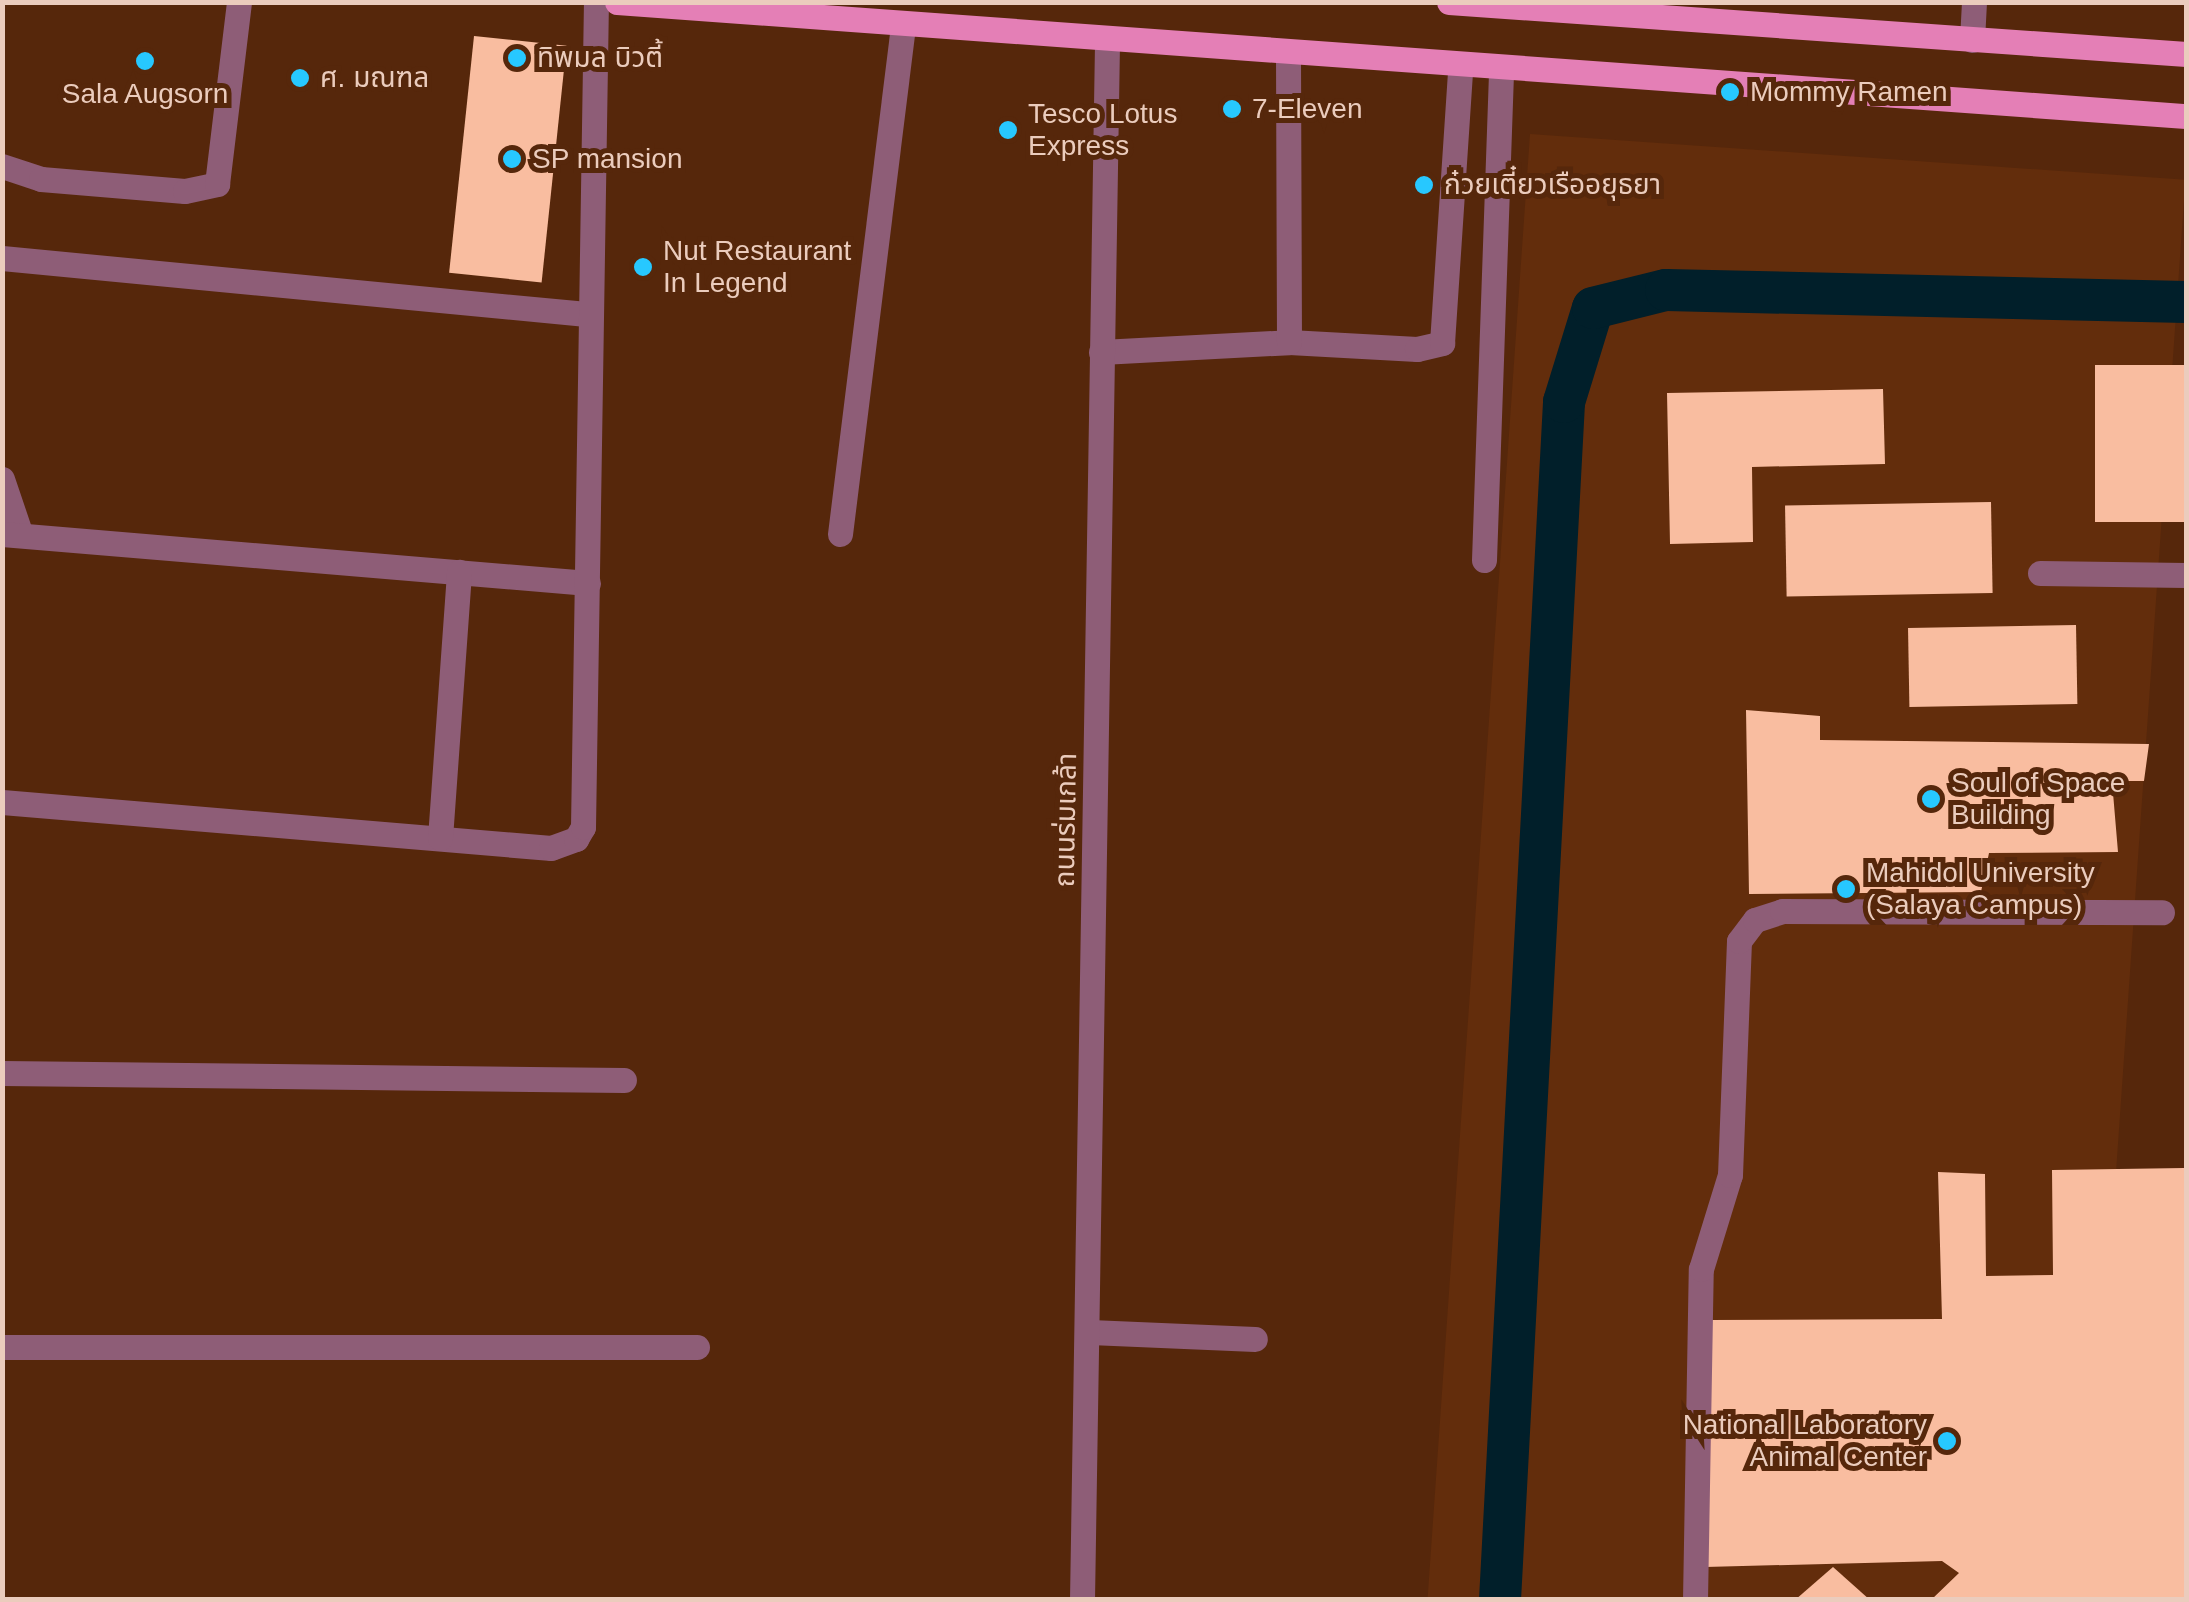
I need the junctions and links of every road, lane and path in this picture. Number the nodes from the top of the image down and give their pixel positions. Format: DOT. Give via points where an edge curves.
graph roads {
  1 [pos="239,2"];
  2 [pos="596,2"];
  3 [pos="617,2"];
  4 [pos="1449,2"];
  5 [pos="1974,2"];
  6 [pos="903,26"];
  7 [pos="1972,40"];
  8 [pos="1107,41"];
  9 [pos="2186,54"];
  10 [pos="1288,55"];
  11 [pos="1460,68"];
  12 [pos="1502,71"];
  13 [pos="2186,116"];
  14 [pos="2,166"];
  15 [pos="2,258"];
  16 [pos="586,314"];
  17 [pos="1289,342"];
  18 [pos="1101,352"];
  19 [pos="2,478"];
  20 [pos="840,534"];
  21 [pos="12,535"];
  22 [pos="1484,560"];
  23 [pos="459,572"];
  24 [pos="2040,574"];
  25 [pos="2186,575"];
  26 [pos="588,583"];
  27 [pos="2,802"];
  28 [pos="440,838"];
  29 [pos="2162,912"];
  30 [pos="2,1072"];
  31 [pos="624,1080"];
  32 [pos="1090,1332"];
  33 [pos="1255,1339"];
  34 [pos="696,1346"];
  35 [pos="2,1347"];
  36 [pos="1082,1600"];
  37 [pos="1695,1600"];
  1 -- 14 [label="street" via="217,184 184,190 41,180"];
  2 -- 16 [label="street"];
  3 -- 6 [label="main road"];
  4 -- 7 [label="main road"];
  5 -- 7 [label="street"];
  6 -- 8 [label="main road"];
  6 -- 20 [label="street"];
  7 -- 9 [label="main road"];
  8 -- 10 [label="main road"];
  8 -- 18 [label="street, ถนนร่มเกล้า"];
  10 -- 11 [label="main road"];
  10 -- 17 [label="street"];
  11 -- 12 [label="main road"];
  11 -- 17 [label="street" via="1442,343"];
  12 -- 13 [label="main road"];
  12 -- 22 [label="street"];
  15 -- 16 [label="street"];
  16 -- 26 [label="street"];
  17 -- 18 [label="street"];
  18 -- 32 [label="street, ถนนร่มเกล้า"];
  19 -- 21 [label="street"];
  21 -- 23 [label="street"];
  23 -- 26 [label="street"];
  23 -- 28 [label="street"];
  24 -- 25 [label="street"];
  26 -- 28 [label="street" via="576,839 551,848"];
  27 -- 28 [label="street"];
  29 -- 37 [label="street" via="1782,910 1755,920 1739,941 1730,1176 1702,1269"];
  30 -- 31 [label="street"];
  32 -- 33 [label="street"];
  32 -- 36 [label="street, ถนนร่มเกล้า"];
  34 -- 35 [label="street"];
}
